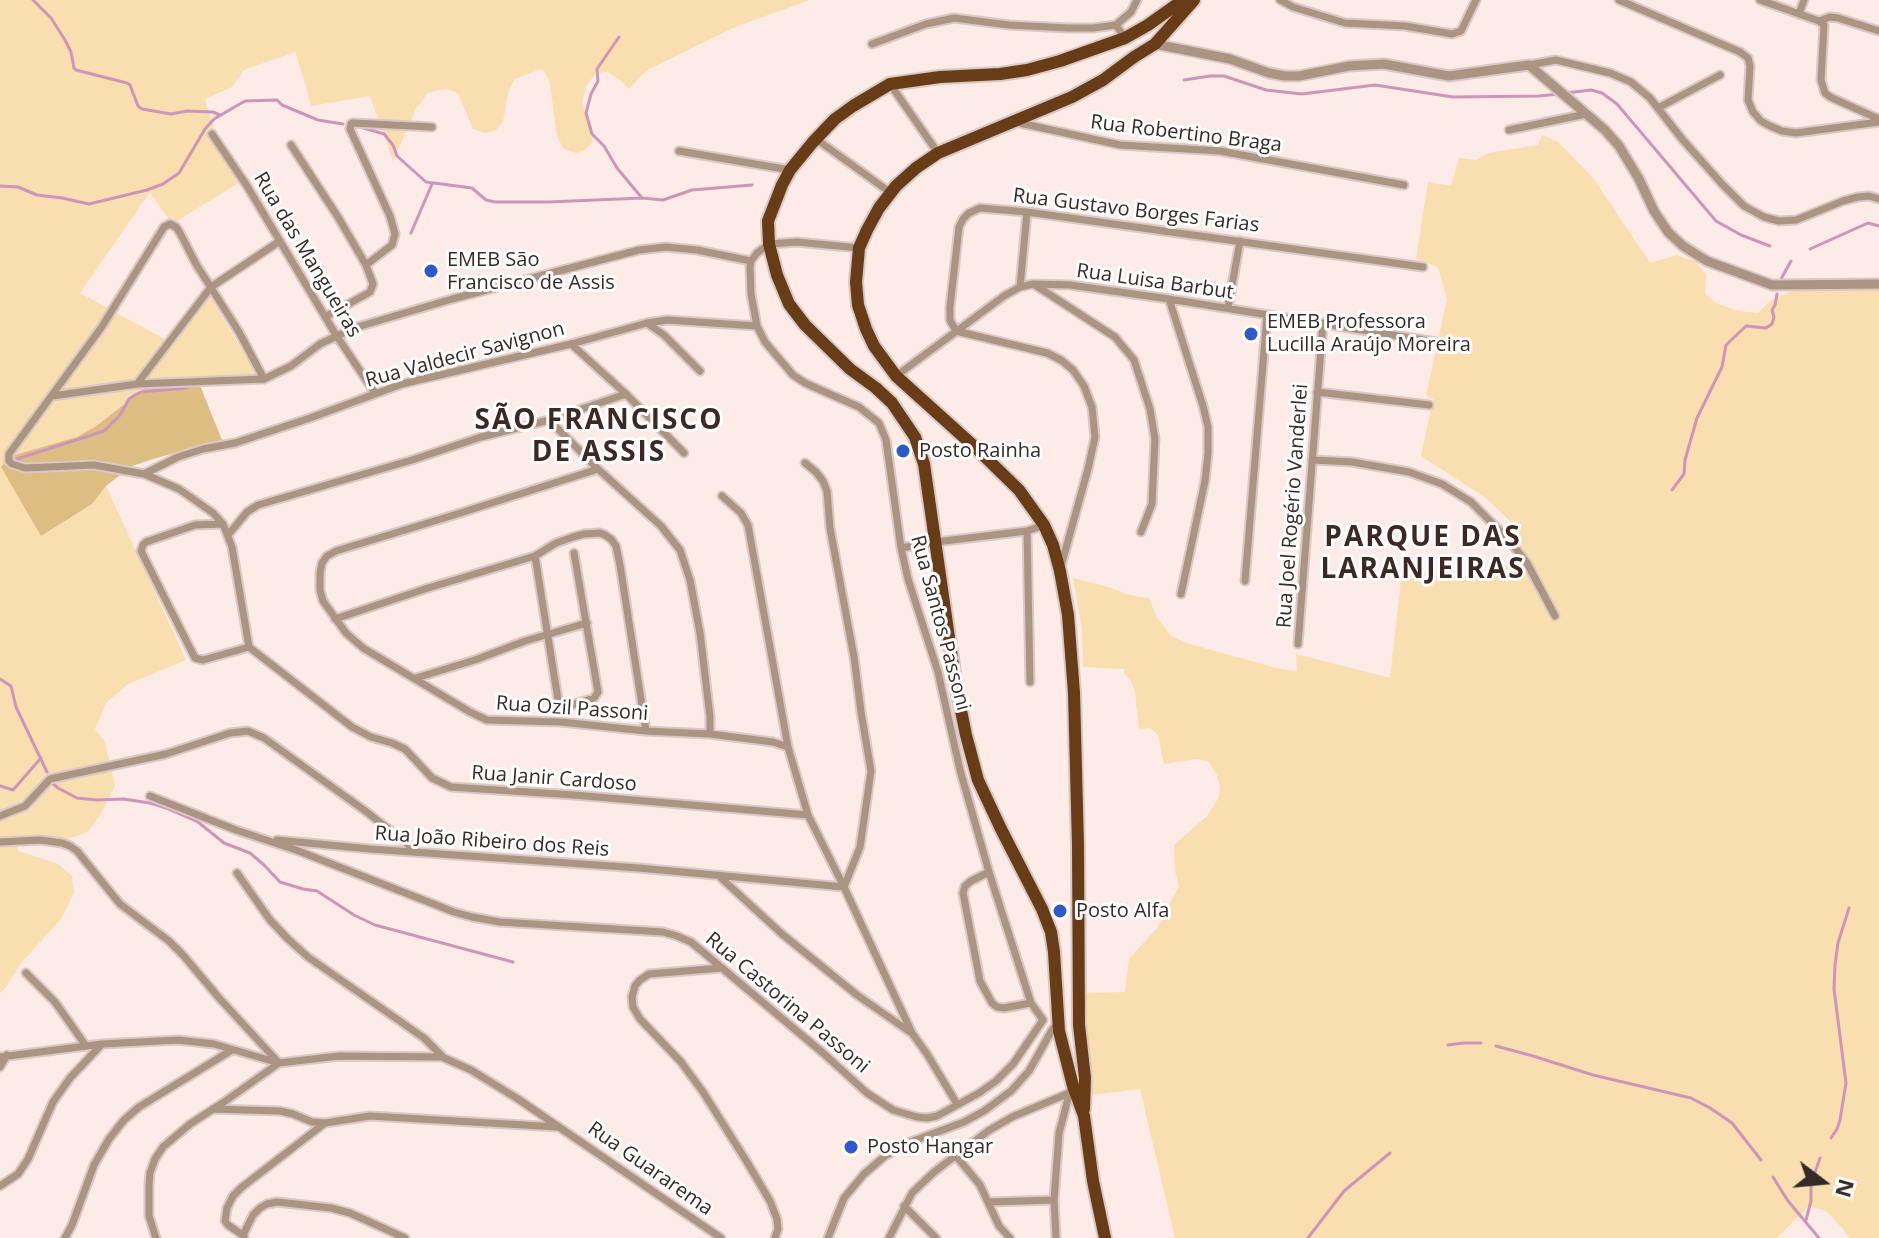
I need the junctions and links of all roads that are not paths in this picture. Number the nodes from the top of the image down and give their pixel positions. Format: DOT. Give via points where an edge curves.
graph roads {
  1 [pos="1137,0"];
  2 [pos="1280,0"];
  3 [pos="1476,0"];
  4 [pos="1619,0"];
  5 [pos="1760,0"];
  6 [pos="1804,0"];
  7 [pos="1185,1"];
  8 [pos="1799,14"];
  9 [pos="1819,21"];
  10 [pos="1116,25"];
  11 [pos="1879,31"];
  12 [pos="1125,38"];
  13 [pos="872,44"];
  14 [pos="1155,44"];
  15 [pos="1134,57"];
  16 [pos="1529,65"];
  17 [pos="1720,75"];
  18 [pos="890,84"];
  19 [pos="1658,108"];
  20 [pos="1586,114"];
  21 [pos="1879,120"];
  22 [pos="1013,121"];
  23 [pos="432,127"];
  24 [pos="1509,130"];
  25 [pos="212,134"];
  26 [pos="816,139"];
  27 [pos="291,145"];
  28 [pos="679,151"];
  29 [pos="938,153"];
  30 [pos="790,170"];
  31 [pos="1404,185"];
  32 [pos="891,193"];
  33 [pos="1879,199"];
  34 [pos="1027,212"];
  35 [pos="280,241"];
  36 [pos="1240,241"];
  37 [pos="769,244"];
  38 [pos="859,248"];
  39 [pos="751,261"];
  40 [pos="366,265"];
  41 [pos="1423,267"];
  42 [pos="1033,284"];
  43 [pos="1879,284"];
  44 [pos="211,287"];
  45 [pos="1020,287"];
  46 [pos="1169,299"];
  47 [pos="1228,308"];
  48 [pos="1267,315"];
  49 [pos="325,317"];
  50 [pos="647,323"];
  51 [pos="1323,323"];
  52 [pos="757,326"];
  53 [pos="956,331"];
  54 [pos="336,335"];
  55 [pos="1436,342"];
  56 [pos="571,344"];
  57 [pos="700,371"];
  58 [pos="896,376"];
  59 [pos="264,379"];
  60 [pos="137,384"];
  61 [pos="1317,392"];
  62 [pos="375,393"];
  63 [pos="626,394"];
  64 [pos="52,396"];
  65 [pos="1429,405"];
  66 [pos="549,420"];
  67 [pos="684,453"];
  68 [pos="1312,460"];
  69 [pos="805,463"];
  70 [pos="598,469"];
  71 [pos="144,474"];
  72 [pos="722,496"];
  73 [pos="223,524"];
  74 [pos="1044,525"];
  75 [pos="1027,531"];
  76 [pos="1141,532"];
  77 [pos="228,535"];
  78 [pos="936,542"];
  79 [pos="901,548"];
  80 [pos="574,553"];
  81 [pos="535,556"];
  82 [pos="1060,571"];
  83 [pos="1245,581"];
  84 [pos="1181,594"];
  85 [pos="1555,616"];
  86 [pos="335,619"];
  87 [pos="587,623"];
  88 [pos="548,635"];
  89 [pos="1298,644"];
  90 [pos="249,647"];
  91 [pos="416,678"];
  92 [pos="1030,682"];
  93 [pos="559,709"];
  94 [pos="561,722"];
  95 [pos="646,731"];
  96 [pos="710,734"];
  97 [pos="788,747"];
  98 [pos="150,796"];
  99 [pos="808,815"];
  100 [pos="0,816"];
  101 [pos="263,838"];
  102 [pos="0,842"];
  103 [pos="419,853"];
  104 [pos="989,872"];
  105 [pos="237,873"];
  106 [pos="720,877"];
  107 [pos="844,887"];
  108 [pos="722,968"];
  109 [pos="26,973"];
  110 [pos="1031,1003"];
  111 [pos="1057,1019"];
  112 [pos="1043,1020"];
  113 [pos="912,1033"];
  114 [pos="102,1044"];
  115 [pos="86,1046"];
  116 [pos="1062,1048"];
  117 [pos="233,1050"];
  118 [pos="1082,1050"];
  119 [pos="3,1056"];
  120 [pos="442,1057"];
  121 [pos="279,1063"];
  122 [pos="0,1067"];
  123 [pos="1071,1090"];
  124 [pos="957,1104"];
  125 [pos="212,1109"];
  126 [pos="1084,1116"];
  127 [pos="325,1123"];
  128 [pos="560,1127"];
  129 [pos="956,1156"];
  130 [pos="0,1186"];
  131 [pos="1054,1200"];
  132 [pos="989,1202"];
  133 [pos="904,1206"];
  134 [pos="245,1237"];
  135 [pos="65,1238"];
  136 [pos="156,1238"];
  137 [pos="405,1238"];
  138 [pos="721,1238"];
  139 [pos="775,1238"];
  140 [pos="828,1238"];
  141 [pos="889,1238"];
  142 [pos="936,1238"];
  143 [pos="1010,1238"];
  144 [pos="1056,1238"];
  145 [pos="1105,1238"];
  1 -- 10 [label="street"];
  2 -- 3 [label="street" via="1345,23 1452,34 1461,31"];
  4 -- 21 [label="street" via="1748,58 1748,100 1770,126 1796,133"];
  5 -- 8 [label="street"];
  6 -- 8 [label="street"];
  7 -- 12 [label="highway"];
  7 -- 14 [label="highway"];
  7 -- 15 [label="highway"];
  8 -- 9 [label="street"];
  9 -- 11 [label="street" via="1838,18"];
  9 -- 21 [label="street" via="1824,25 1825,93"];
  10 -- 12 [label="street"];
  10 -- 13 [label="street" via="1068,28 954,18"];
  12 -- 18 [label="highway" via="1027,70"];
  14 -- 15 [label="highway"];
  14 -- 16 [label="street" via="1285,76 1384,64 1449,76"];
  15 -- 22 [label="highway" via="1072,97"];
  16 -- 19 [label="street" via="1556,60 1610,73 1642,90"];
  16 -- 20 [label="street"];
  17 -- 19 [label="street"];
  18 -- 26 [label="highway" via="835,119"];
  18 -- 29 [label="street"];
  19 -- 33 [label="street" via="1722,184 1764,217 1796,220 1858,197"];
  20 -- 24 [label="street"];
  20 -- 43 [label="street" via="1619,146 1668,232 1707,261 1772,285"];
  22 -- 29 [label="highway"];
  22 -- 31 [label="street, Rua Robertino Braga" via="1120,145 1220,151"];
  23 -- 40 [label="street" via="351,124 394,229 392,245"];
  25 -- 35 [label="street, Rua das Mangueiras"];
  26 -- 30 [label="highway"];
  26 -- 32 [label="street"];
  27 -- 40 [label="street"];
  28 -- 30 [label="street"];
  29 -- 32 [label="highway"];
  30 -- 37 [label="highway" via="768,221"];
  32 -- 38 [label="highway"];
  34 -- 36 [label="street, Rua Gustavo Borges Farias"];
  34 -- 45 [label="street"];
  34 -- 53 [label="street, Rua Gustavo Borges Farias" via="980,208 963,219 950,307"];
  35 -- 44 [label="street"];
  35 -- 49 [label="street, Rua das Mangueiras"];
  36 -- 41 [label="street, Rua Gustavo Borges Farias"];
  36 -- 47 [label="street"];
  37 -- 38 [label="street"];
  37 -- 39 [label="street"];
  37 -- 78 [label="highway" via="797,315 892,403 915,437"];
  38 -- 58 [label="highway" via="858,305 874,346"];
  39 -- 52 [label="street, Rua Santos Passoni"];
  39 -- 54 [label="street" via="697,250 639,250"];
  40 -- 49 [label="street" via="373,284 370,292"];
  42 -- 45 [label="street, Rua Luisa Barbut"];
  42 -- 46 [label="street, Rua Luisa Barbut"];
  42 -- 76 [label="street" via="1115,337 1134,360 1155,439 1152,504"];
  44 -- 59 [label="street"];
  44 -- 60 [label="street"];
  44 -- 64 [label="street" via="180,233 173,225 164,227"];
  45 -- 53 [label="street, Rua Luisa Barbut"];
  46 -- 47 [label="street, Rua Luisa Barbut"];
  46 -- 84 [label="street" via="1208,427 1205,481"];
  47 -- 48 [label="street, Rua Luisa Barbut"];
  48 -- 51 [label="street, Rua Luisa Barbut"];
  48 -- 83 [label="street"];
  49 -- 54 [label="street, Rua das Mangueiras"];
  50 -- 52 [label="street, Rua Valdecir Savignon"];
  50 -- 56 [label="street, Rua Valdecir Savignon"];
  50 -- 57 [label="street"];
  51 -- 55 [label="street, Rua Luisa Barbut"];
  51 -- 61 [label="street, Rua Joel Rogério Vanderlei"];
  52 -- 79 [label="street, Rua Santos Passoni" via="793,375 859,407 879,423"];
  53 -- 58 [label="street, Rua Luisa Barbut"];
  53 -- 82 [label="street" via="1047,353 1073,370 1084,386 1095,437"];
  54 -- 59 [label="street"];
  54 -- 62 [label="street, Rua das Mangueiras"];
  56 -- 62 [label="street, Rua Valdecir Savignon"];
  56 -- 63 [label="street"];
  58 -- 74 [label="highway" via="1019,490"];
  59 -- 60 [label="street"];
  60 -- 64 [label="street"];
  61 -- 65 [label="street"];
  61 -- 68 [label="street, Rua Joel Rogério Vanderlei"];
  62 -- 71 [label="street, Rua Valdecir Savignon" via="235,443 178,457"];
  63 -- 66 [label="street"];
  63 -- 67 [label="street"];
  64 -- 71 [label="street" via="12,448 9,461 25,468 94,465"];
  66 -- 70 [label="street"];
  66 -- 77 [label="street" via="258,505"];
  68 -- 85 [label="street" via="1409,472 1471,502 1527,563"];
  68 -- 89 [label="street, Rua Joel Rogério Vanderlei"];
  69 -- 107 [label="street" via="827,491 871,771 860,847"];
  70 -- 86 [label="street" via="327,556 320,590"];
  70 -- 96 [label="street" via="680,550 700,633"];
  71 -- 73 [label="street" via="193,497"];
  72 -- 97 [label="street" via="748,525"];
  73 -- 77 [label="street"];
  73 -- 90 [label="street" via="195,525 146,542 141,551 195,658"];
  74 -- 75 [label="street"];
  74 -- 82 [label="highway"];
  75 -- 78 [label="street"];
  75 -- 92 [label="street"];
  77 -- 90 [label="street"];
  78 -- 79 [label="street"];
  78 -- 111 [label="highway" via="966,735 978,780 1051,932"];
  79 -- 104 [label="street, Rua Santos Passoni"];
  80 -- 87 [label="street"];
  81 -- 86 [label="street"];
  81 -- 88 [label="street"];
  81 -- 95 [label="street" via="584,534 600,533 616,546"];
  82 -- 118 [label="highway" via="1074,693"];
  86 -- 91 [label="street, Rua Ozil Passoni" via="363,648"];
  87 -- 88 [label="street"];
  87 -- 93 [label="street" via="598,692"];
  88 -- 91 [label="street"];
  88 -- 93 [label="street"];
  90 -- 99 [label="street, Rua Janir Cardoso" via="352,727 405,749 441,784"];
  91 -- 94 [label="street, Rua Ozil Passoni" via="487,720"];
  93 -- 94 [label="street"];
  94 -- 95 [label="street, Rua Ozil Passoni"];
  95 -- 96 [label="street, Rua Ozil Passoni"];
  96 -- 97 [label="street, Rua Ozil Passoni"];
  97 -- 99 [label="street"];
  98 -- 101 [label="street, Rua Castorina Passoni"];
  99 -- 107 [label="street"];
  100 -- 103 [label="street" via="25,806 50,779 248,731"];
  101 -- 103 [label="street, Rua João Ribeiro dos Reis"];
  101 -- 108 [label="street, Rua Castorina Passoni" via="454,912 500,922 663,932 691,942"];
  102 -- 121 [label="street" via="40,840 77,851 120,904 169,941"];
  103 -- 106 [label="street, Rua João Ribeiro dos Reis"];
  104 -- 110 [label="street, Rua Santos Passoni"];
  104 -- 110 [label="street" via="971,881 963,893 980,981 997,1007"];
  105 -- 120 [label="street" via="270,920 308,957 424,1038"];
  106 -- 107 [label="street, Rua João Ribeiro dos Reis"];
  106 -- 113 [label="street" via="857,995"];
  107 -- 113 [label="street"];
  108 -- 124 [label="street, Rua Castorina Passoni" via="893,1110 927,1118"];
  108 -- 139 [label="street" via="649,974 635,986 633,1007 688,1072 747,1162 777,1219"];
  109 -- 115 [label="street"];
  110 -- 112 [label="street, Rua Santos Passoni"];
  111 -- 112 [label="street"];
  111 -- 116 [label="highway"];
  111 -- 140 [label="street" via="1029,1071 1011,1091 964,1122 908,1143 864,1174 844,1198"];
  112 -- 124 [label="street, Rua Castorina Passoni" via="996,1081"];
  113 -- 124 [label="street"];
  114 -- 115 [label="street"];
  114 -- 117 [label="street" via="178,1040"];
  114 -- 130 [label="street" via="53,1102 18,1174"];
  115 -- 119 [label="street"];
  116 -- 118 [label="highway"];
  116 -- 123 [label="highway"];
  117 -- 121 [label="street"];
  117 -- 135 [label="street" via="124,1120 94,1165"];
  118 -- 126 [label="highway"];
  119 -- 122 [label="street"];
  120 -- 121 [label="street" via="339,1056"];
  120 -- 128 [label="street, Rua Guararema"];
  121 -- 125 [label="street"];
  123 -- 126 [label="highway"];
  123 -- 129 [label="street" via="1012,1117"];
  123 -- 131 [label="street" via="1059,1133"];
  125 -- 127 [label="street" via="280,1111"];
  125 -- 136 [label="street" via="155,1159 149,1216"];
  126 -- 145 [label="highway"];
  127 -- 128 [label="street" via="370,1116"];
  127 -- 134 [label="street" via="233,1196 225,1221"];
  128 -- 138 [label="street, Rua Guararema"];
  129 -- 132 [label="street"];
  129 -- 133 [label="street"];
  131 -- 132 [label="street"];
  131 -- 144 [label="street"];
  132 -- 143 [label="street"];
  133 -- 141 [label="street"];
  133 -- 142 [label="street"];
  134 -- 137 [label="street" via="253,1215 277,1202 350,1213"];
}
